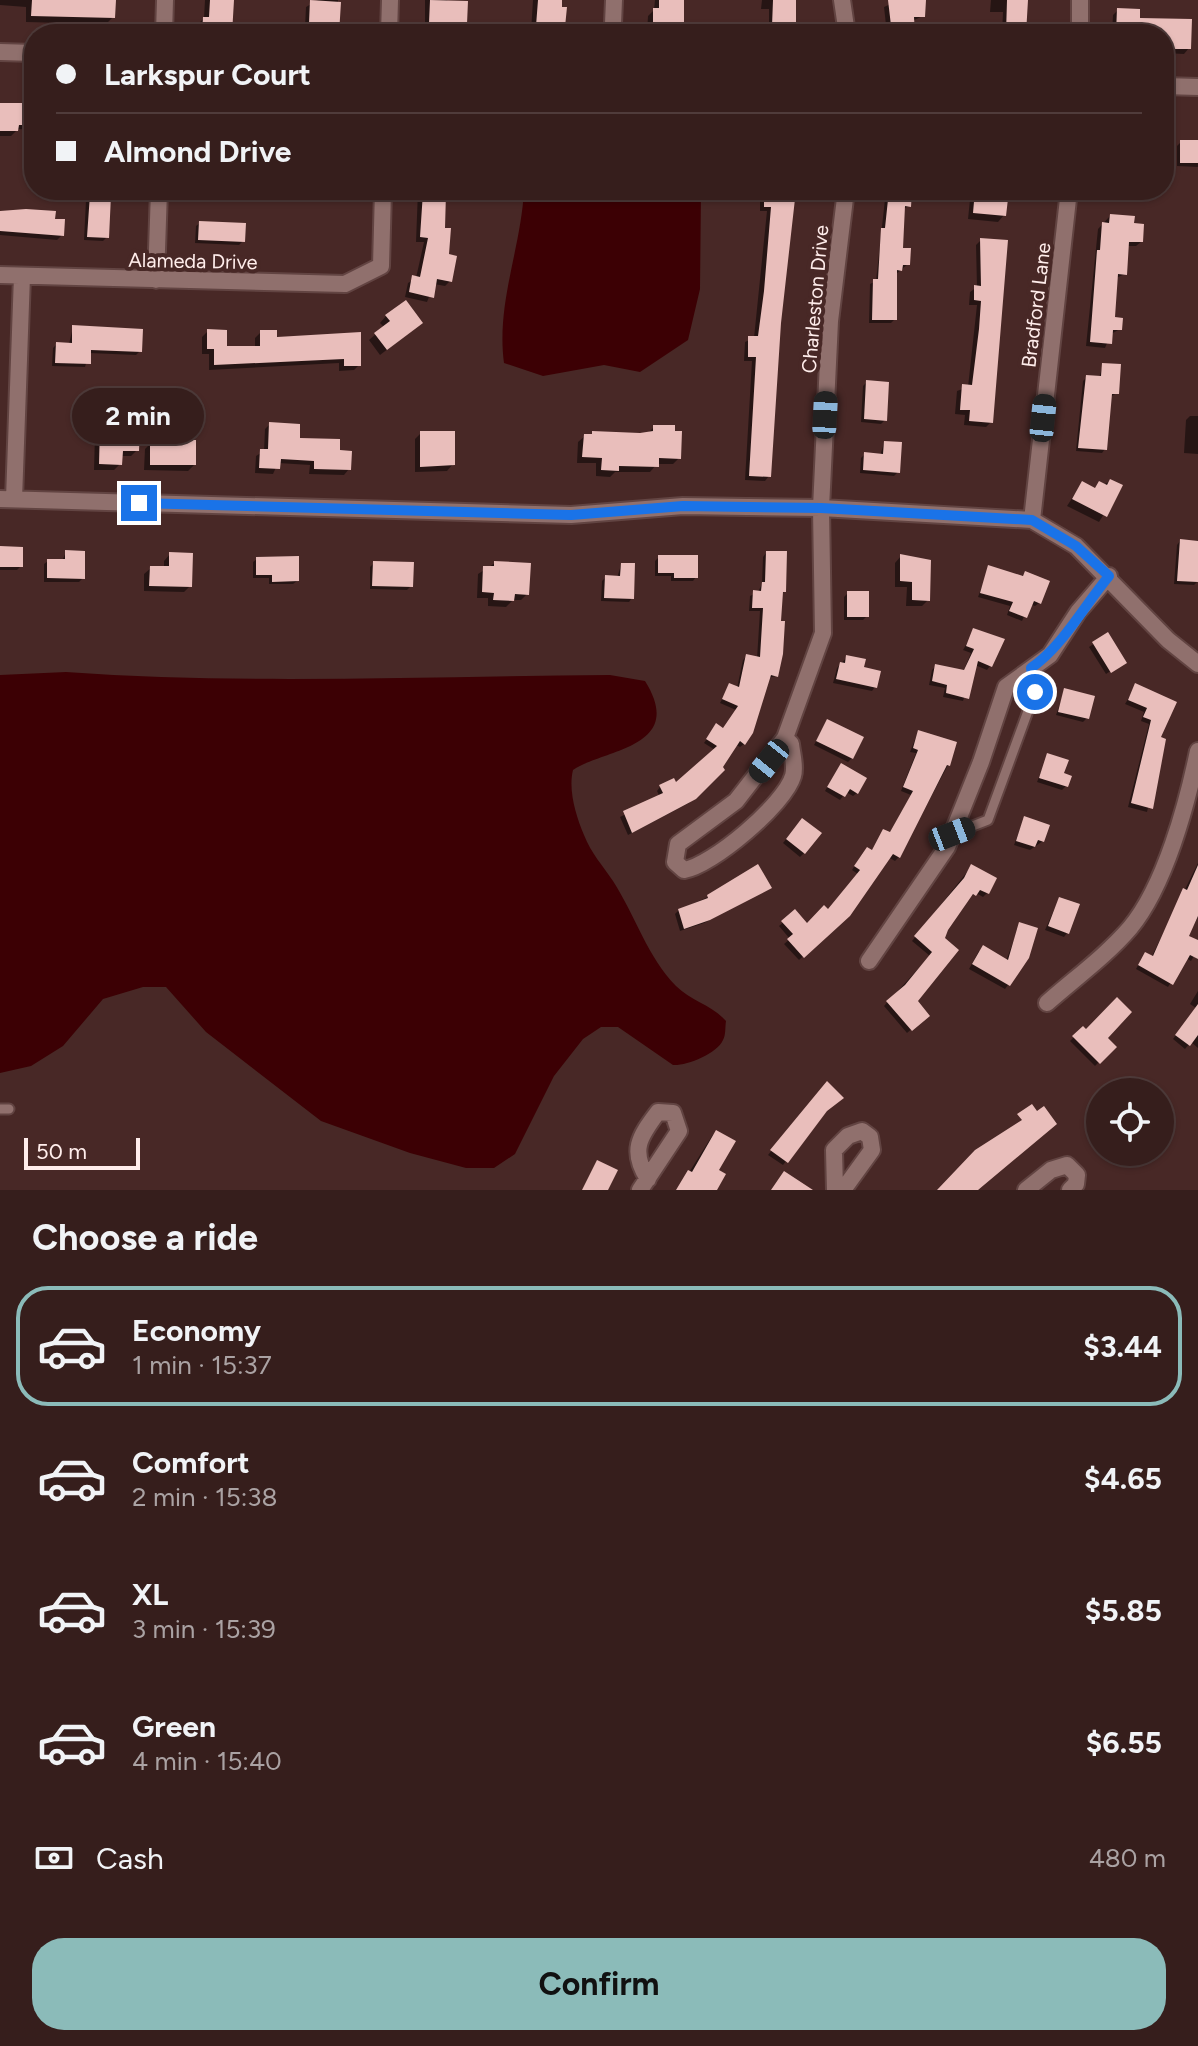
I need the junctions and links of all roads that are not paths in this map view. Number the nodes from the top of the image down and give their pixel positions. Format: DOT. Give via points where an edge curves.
graph roads {
  1 [pos="165,0"];
  2 [pos="390,0"];
  3 [pos="614,0"];
  4 [pos="842,0"];
  5 [pos="1080,0"];
  6 [pos="164,24"];
  7 [pos="389,24"];
  8 [pos="613,24"];
  9 [pos="846,24"];
  10 [pos="1080,24"];
  11 [pos="0,52"];
  12 [pos="24,53"];
  13 [pos="1174,86"];
  14 [pos="1198,87"];
  15 [pos="159,200"];
  16 [pos="383,200"];
  17 [pos="845,200"];
  18 [pos="1068,200"];
  19 [pos="0,275"];
  20 [pos="22,276"];
  21 [pos="156,280"];
  22 [pos="7,499"];
  23 [pos="821,508"];
  24 [pos="1032,520"];
  25 [pos="1109,576"];
  26 [pos="1198,664"];
  27 [pos="1031,668"];
  28 [pos="785,738"];
  29 [pos="1198,751"];
  30 [pos="952,834"];
  31 [pos="869,961"];
  32 [pos="1047,1003"];
  33 [pos="835,1190"];
  34 [pos="843,1190"];
  35 [pos="1026,1190"];
  36 [pos="1070,1190"];
  1 -- 6 [label="street"];
  2 -- 7 [label="street"];
  3 -- 8 [label="street"];
  4 -- 9 [label="street"];
  5 -- 10 [label="street"];
  11 -- 12 [label="street"];
  13 -- 14 [label="street"];
  15 -- 21 [label="street"];
  16 -- 21 [label="street, Alameda Drive" via="381,266 345,284"];
  17 -- 23 [label="street, Charleston Drive" via="830,321"];
  18 -- 24 [label="street, Bradford Lane"];
  19 -- 20 [label="street, Alameda Drive"];
  20 -- 21 [label="street, Alameda Drive"];
  20 -- 22 [label="street"];
  22 -- 23 [label="street" via="571,515 683,506"];
  23 -- 24 [label="street"];
  23 -- 28 [label="street, Charleston Drive" via="823,633"];
  24 -- 25 [label="street" via="1076,546"];
  25 -- 26 [label="street" via="1168,640"];
  25 -- 27 [label="street" via="1050,655"];
  27 -- 30 [label="street" via="1006,687"];
  27 -- 30 [label="lane" via="1035,692 988,820"];
  28 -- 28 [label="street" via="736,801 678,844 675,862 684,870 696,868 740,836 790,783 793,762"];
  29 -- 32 [label="street" via="1188,800 1165,865 1130,927"];
  30 -- 31 [label="street"];
  33 -- 34 [label="street" via="834,1150 862,1131 870,1137 872,1150"];
  35 -- 36 [label="street" via="1051,1170 1067,1165 1077,1175"];
}
